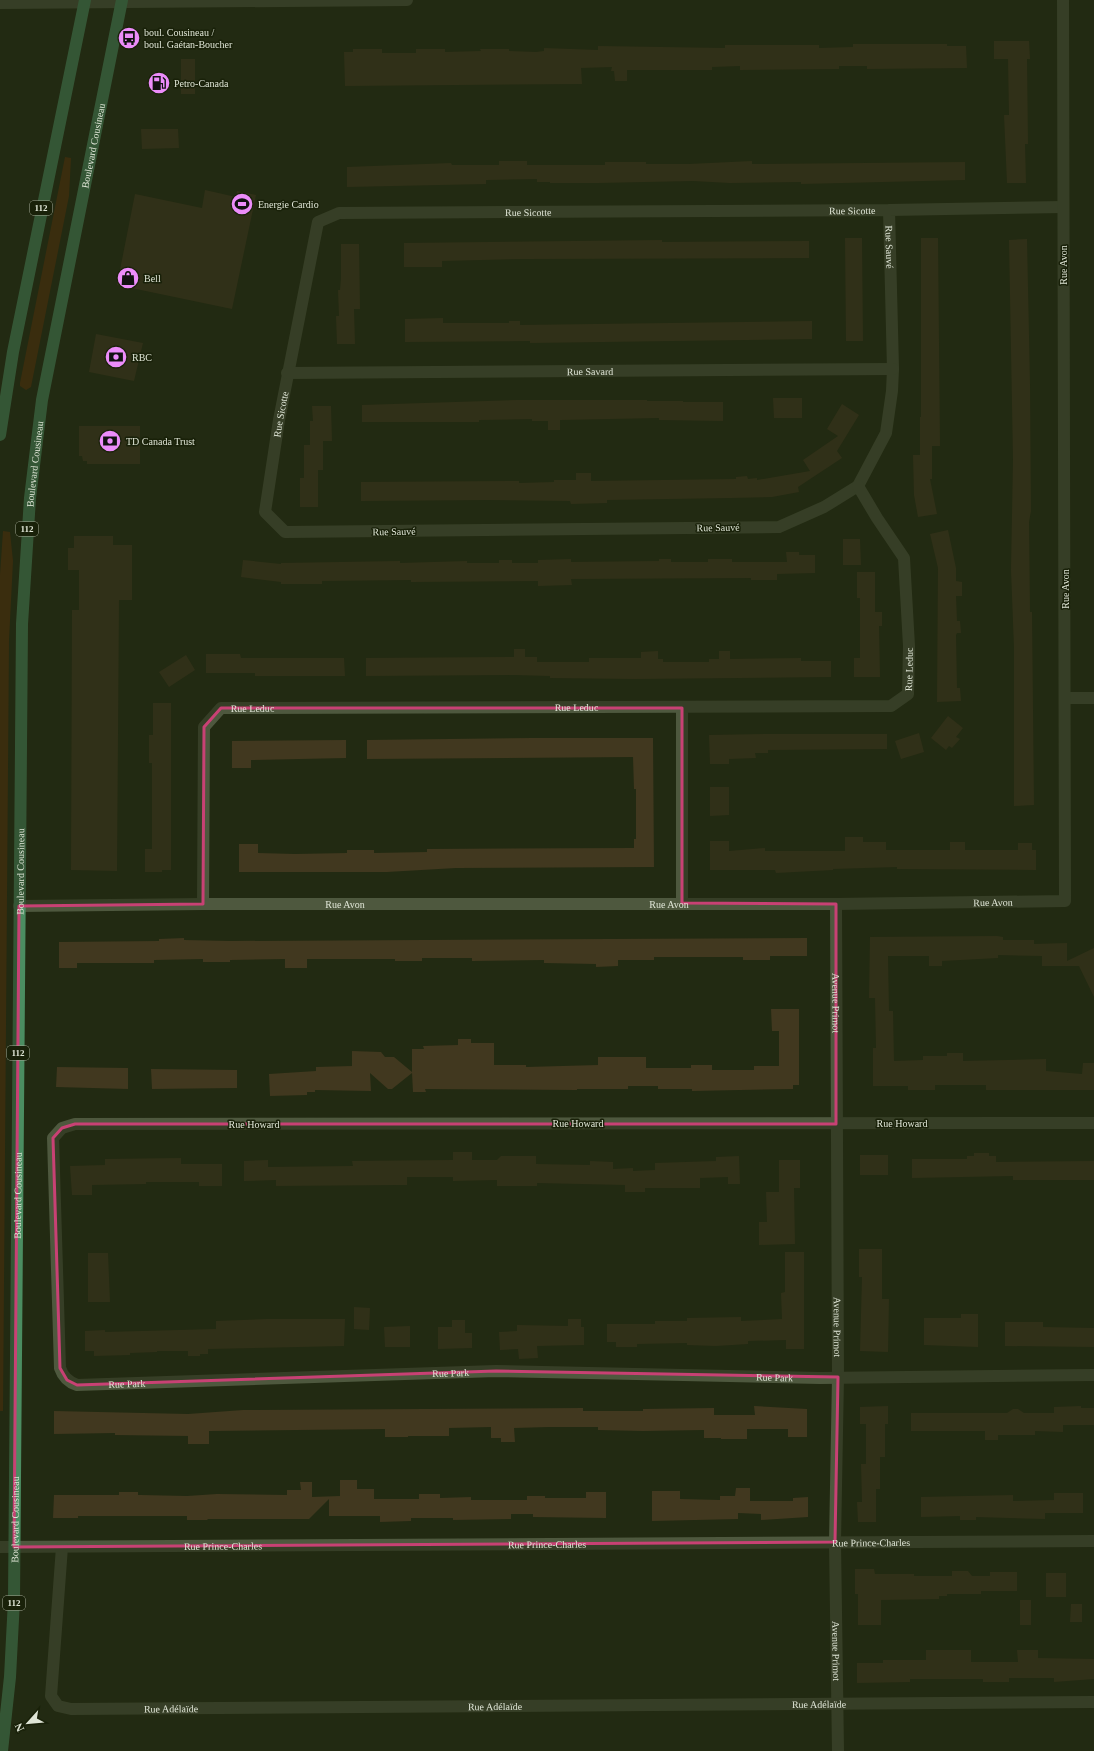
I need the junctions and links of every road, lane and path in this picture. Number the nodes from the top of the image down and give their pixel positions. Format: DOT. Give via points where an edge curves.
graph roads {
  1 [pos="407,0"];
  2 [pos="1063,0"];
  3 [pos="85,1"];
  4 [pos="122,1"];
  5 [pos="0,3"];
  6 [pos="1063,207"];
  7 [pos="889,210"];
  8 [pos="893,369"];
  9 [pos="288,373"];
  10 [pos="0,435"];
  11 [pos="858,486"];
  12 [pos="285,532"];
  13 [pos="1066,698"];
  14 [pos="1094,698"];
  15 [pos="682,708"];
  16 [pos="682,903"];
  17 [pos="203,904"];
  18 [pos="836,904"];
  19 [pos="19,906"];
  20 [pos="1094,1123"];
  21 [pos="836,1124"];
  22 [pos="62,1128"];
  23 [pos="1094,1375"];
  24 [pos="838,1377"];
  25 [pos="1094,1541"];
  26 [pos="835,1542"];
  27 [pos="0,1547"];
  28 [pos="14,1547"];
  29 [pos="62,1547"];
  30 [pos="1094,1702"];
  31 [pos="838,1704"];
  32 [pos="2,1751"];
  33 [pos="838,1751"];
  1 -- 4 [label="street"];
  2 -- 6 [label="street, Rue Avon"];
  3 -- 4 [label="street"];
  3 -- 5 [label="street"];
  3 -- 10 [label="main road, 112" via="12,352"];
  4 -- 19 [label="main road, Boulevard Cousineau / 112" via="48,364 32,478 22,624"];
  6 -- 7 [label="street, Rue Sicotte"];
  6 -- 13 [label="street, Rue Avon"];
  7 -- 8 [label="street, Rue Sauvé"];
  7 -- 9 [label="street, Rue Sicotte" via="339,213 318,222"];
  8 -- 9 [label="street, Rue Savard"];
  8 -- 11 [label="street, Rue Sauvé" via="886,433"];
  9 -- 12 [label="street, Rue Sicotte" via="278,420 266,512"];
  11 -- 12 [label="street, Rue Sauvé" via="824,507 779,527"];
  11 -- 15 [label="street, Rue Leduc" via="904,558 909,646 908,694 891,706"];
  13 -- 14 [label="street"];
  13 -- 18 [label="street, Rue Avon" via="1065,901"];
  15 -- 16 [label="street"];
  15 -- 17 [label="street, Rue Leduc" via="221,708 204,727"];
  16 -- 17 [label="street, Rue Avon"];
  16 -- 18 [label="street, Rue Avon"];
  17 -- 19 [label="street, Rue Avon"];
  18 -- 21 [label="street, Avenue Primot"];
  19 -- 28 [label="main road, Boulevard Cousineau / 112"];
  20 -- 21 [label="street, Rue Howard"];
  21 -- 22 [label="street, Rue Howard" via="75,1124"];
  21 -- 24 [label="street, Avenue Primot"];
  22 -- 24 [label="street, Rue Park" via="53,1138 60,1368 67,1380 77,1385 496,1371"];
  23 -- 24 [label="street, Rue Park"];
  24 -- 26 [label="street, Avenue Primot"];
  25 -- 26 [label="street, Rue Prince-Charles"];
  26 -- 29 [label="street, Rue Prince-Charles"];
  26 -- 31 [label="street, Avenue Primot"];
  27 -- 28 [label="street, Rue Prince-Charles"];
  28 -- 29 [label="street, Rue Prince-Charles"];
  28 -- 32 [label="main road, Boulevard Cousineau / 112" via="11,1659"];
  29 -- 31 [label="street, Rue Adélaïde" via="51,1696 58,1706 71,1709"];
  30 -- 31 [label="street, Rue Adélaïde"];
  31 -- 33 [label="street, Avenue Primot"];
}
